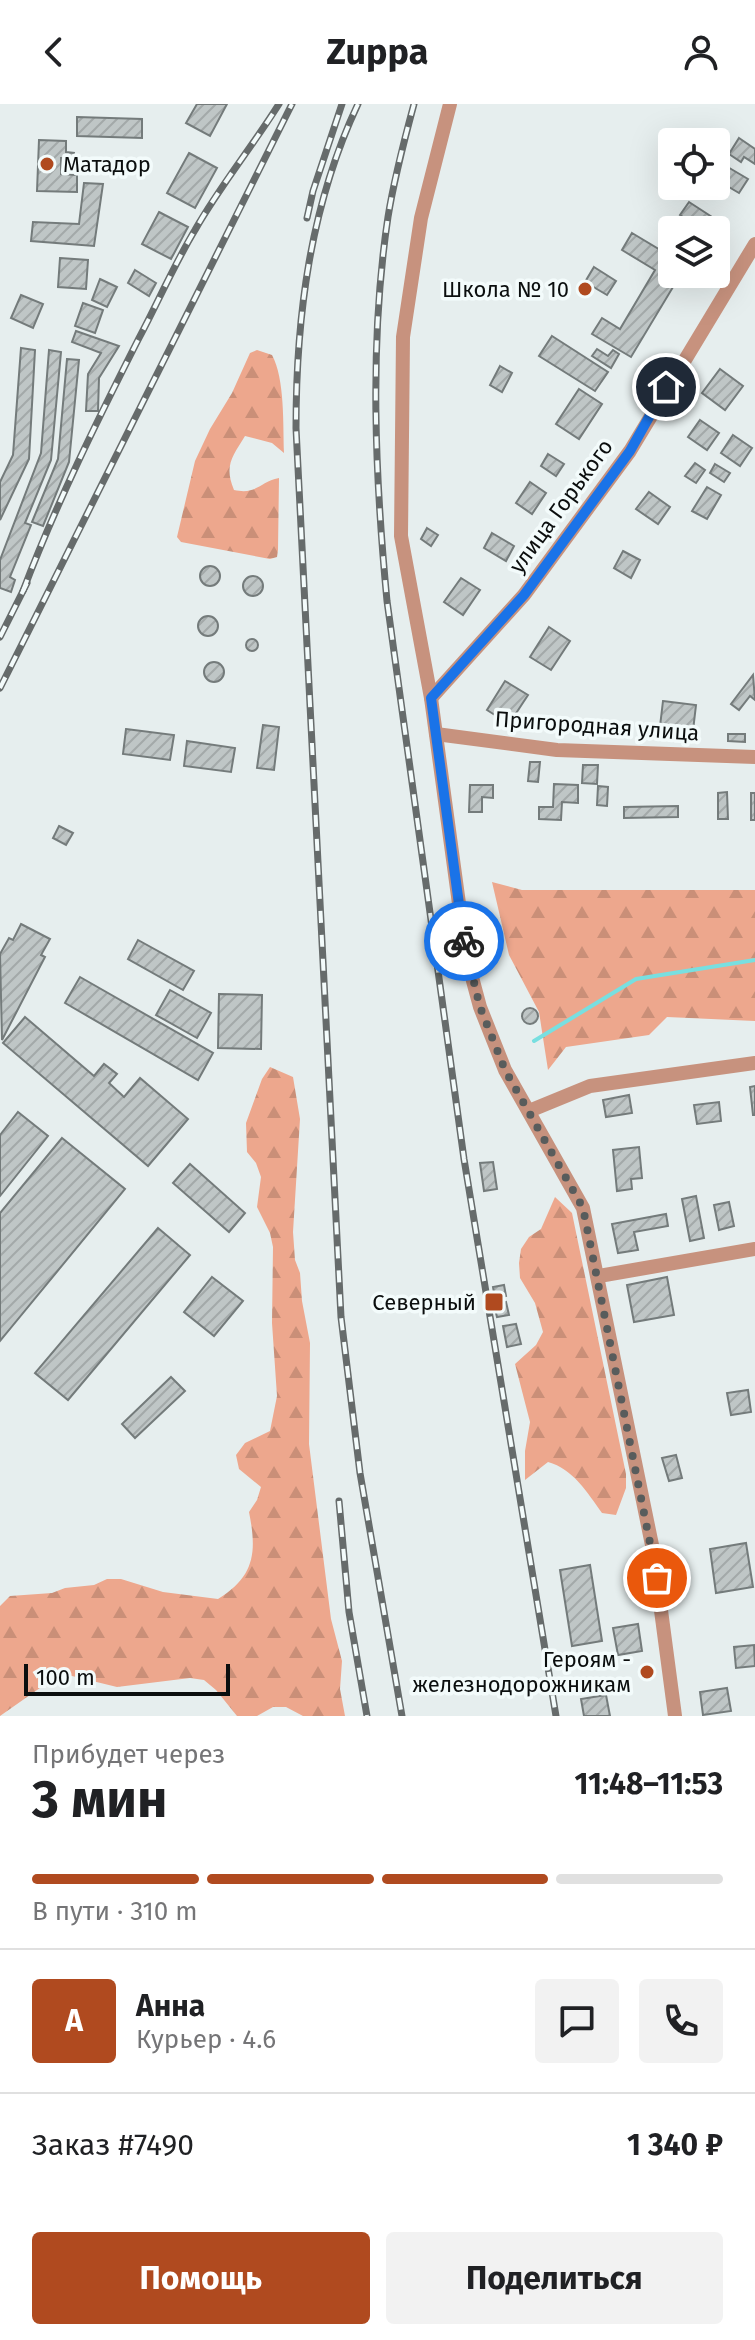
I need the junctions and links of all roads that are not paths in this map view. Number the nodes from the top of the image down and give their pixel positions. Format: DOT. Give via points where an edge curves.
graph roads {
  1 [pos="450,104"];
  2 [pos="755,244"];
  3 [pos="431,698"];
  4 [pos="436,734"];
  5 [pos="755,757"];
  6 [pos="755,1063"];
  7 [pos="529,1111"];
  8 [pos="755,1249"];
  9 [pos="599,1276"];
  10 [pos="675,1716"];
  1 -- 3 [label="street" via="421,218 403,337 401,536"];
  2 -- 3 [label="street, улица Горького" via="630,451 524,595"];
  3 -- 4 [label="street"];
  4 -- 5 [label="street, Пригородная улица" via="557,750"];
  4 -- 7 [label="street" via="466,955 505,1070"];
  6 -- 7 [label="street" via="590,1086"];
  7 -- 9 [label="street" via="583,1208"];
  8 -- 9 [label="street"];
  9 -- 10 [label="street" via="653,1550"];
}
